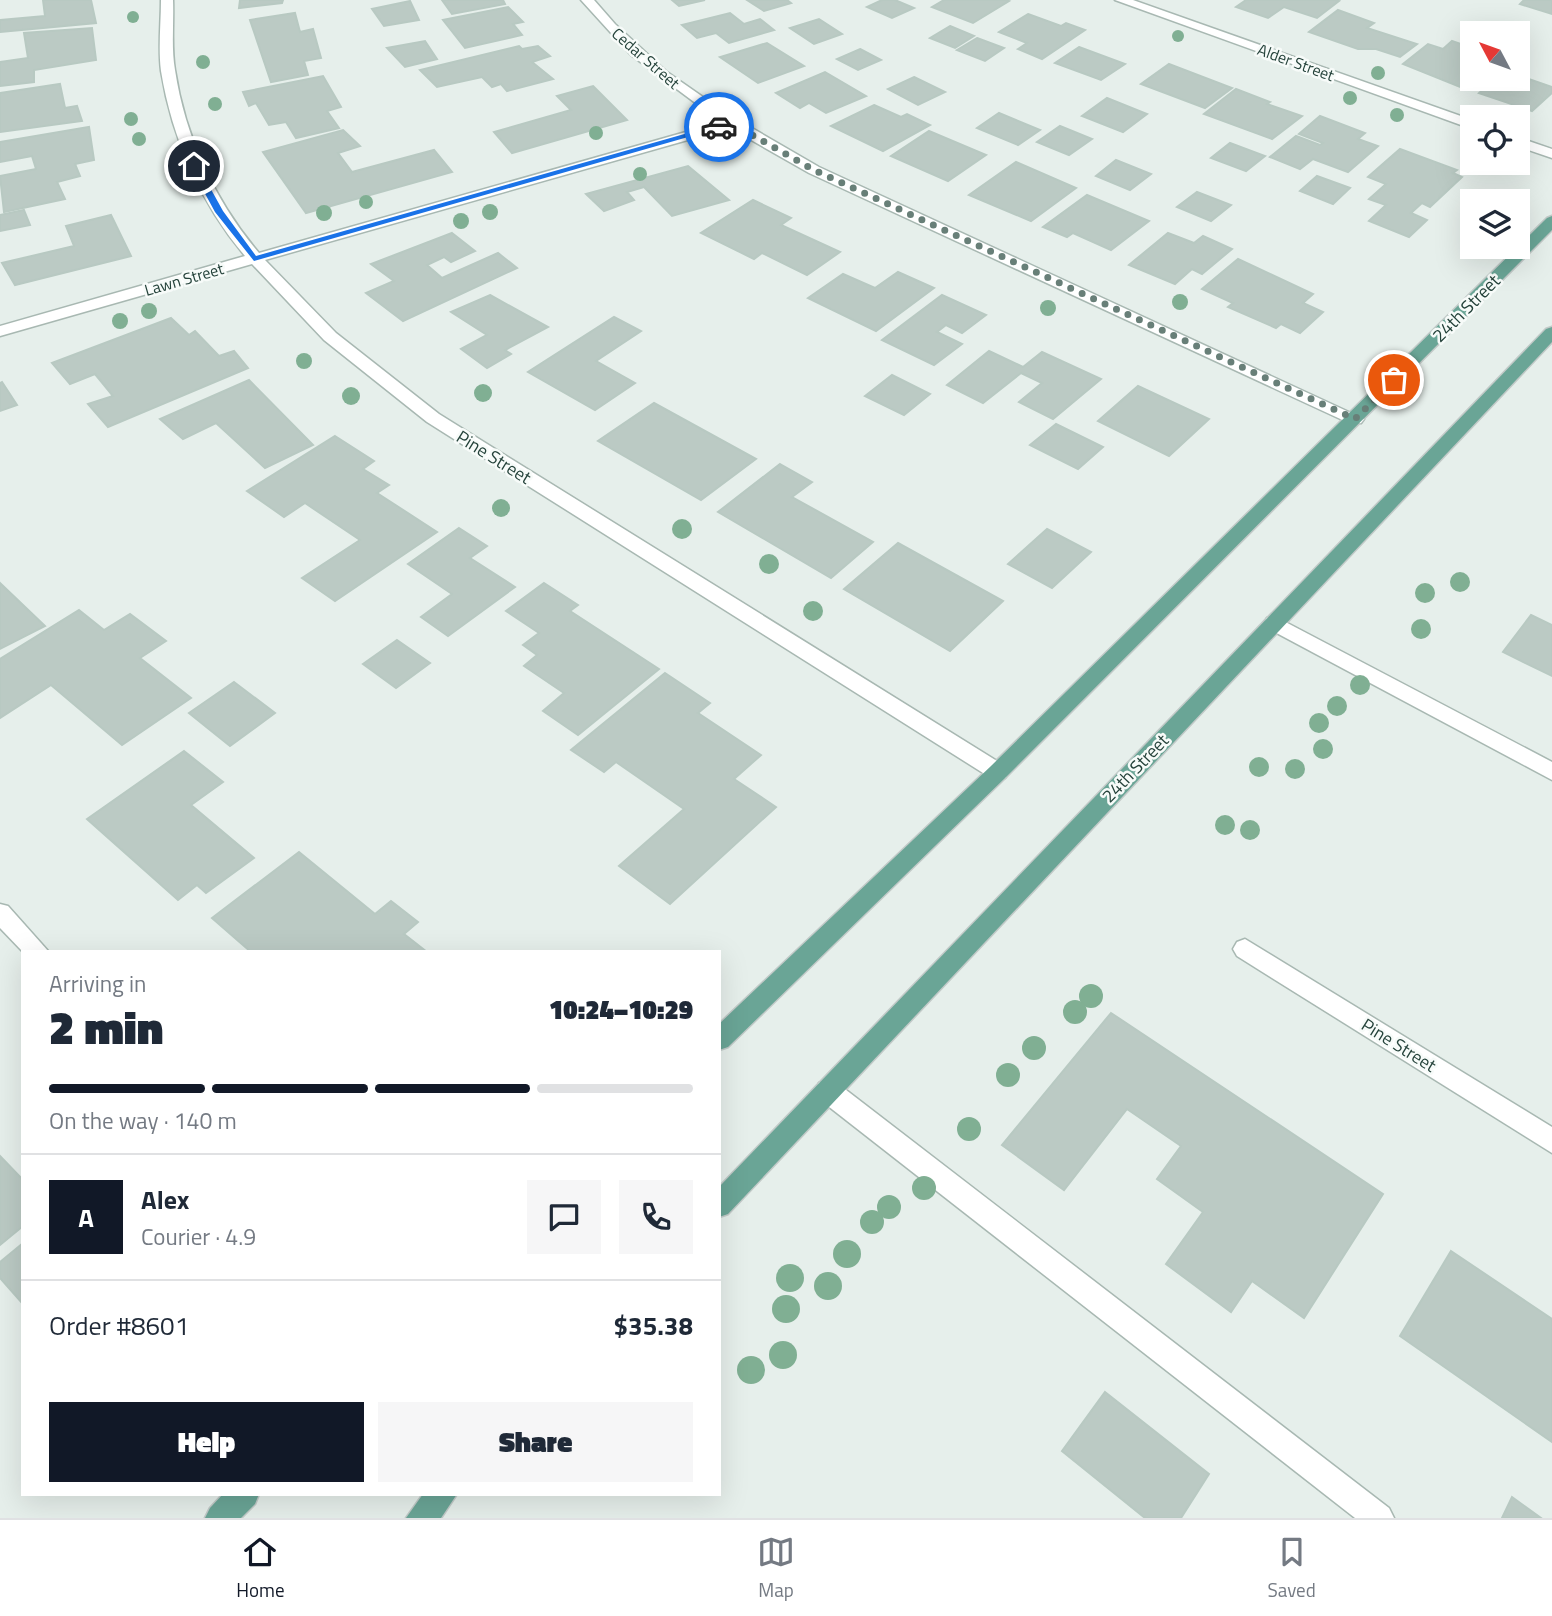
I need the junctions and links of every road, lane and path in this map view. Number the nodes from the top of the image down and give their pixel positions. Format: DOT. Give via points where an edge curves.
graph roads {
  1 [pos="167,0"];
  2 [pos="587,0"];
  3 [pos="1121,0"];
  4 [pos="1460,121"];
  5 [pos="731,123"];
  6 [pos="1530,145"];
  7 [pos="1552,153"];
  8 [pos="1552,222"];
  9 [pos="254,259"];
  10 [pos="0,331"];
  11 [pos="1552,332"];
  12 [pos="1355,419"];
  13 [pos="1274,623"];
  14 [pos="998,772"];
  15 [pos="1552,772"];
  16 [pos="0,913"];
  17 [pos="1245,949"];
  18 [pos="35,950"];
  19 [pos="721,1038"];
  20 [pos="828,1091"];
  21 [pos="1552,1141"];
  22 [pos="721,1203"];
  23 [pos="243,1496"];
  24 [pos="441,1496"];
  25 [pos="220,1518"];
  26 [pos="421,1518"];
  27 [pos="1379,1518"];
  1 -- 9 [label="street, Pine Street" via="166,68 174,111 194,166 219,212"];
  2 -- 5 [label="street, Cedar Street" via="636,53"];
  3 -- 4 [label="street, Alder Street"];
  5 -- 9 [label="street, Lawn Street"];
  5 -- 12 [label="street, Cedar Street" via="814,170"];
  6 -- 7 [label="street"];
  8 -- 12 [label="main road, 24th Street"];
  9 -- 10 [label="street, Lawn Street"];
  9 -- 14 [label="street, Pine Street" via="298,308 366,369 433,418"];
  11 -- 13 [label="main road, 24th Street"];
  12 -- 14 [label="main road, 24th Street"];
  13 -- 15 [label="street"];
  13 -- 20 [label="main road, 24th Street"];
  14 -- 19 [label="main road, 24th Street"];
  16 -- 18 [label="street"];
  17 -- 21 [label="street, Pine Street"];
  20 -- 22 [label="main road, 24th Street"];
  20 -- 27 [label="street"];
  23 -- 25 [label="main road"];
  24 -- 26 [label="main road"];
}
